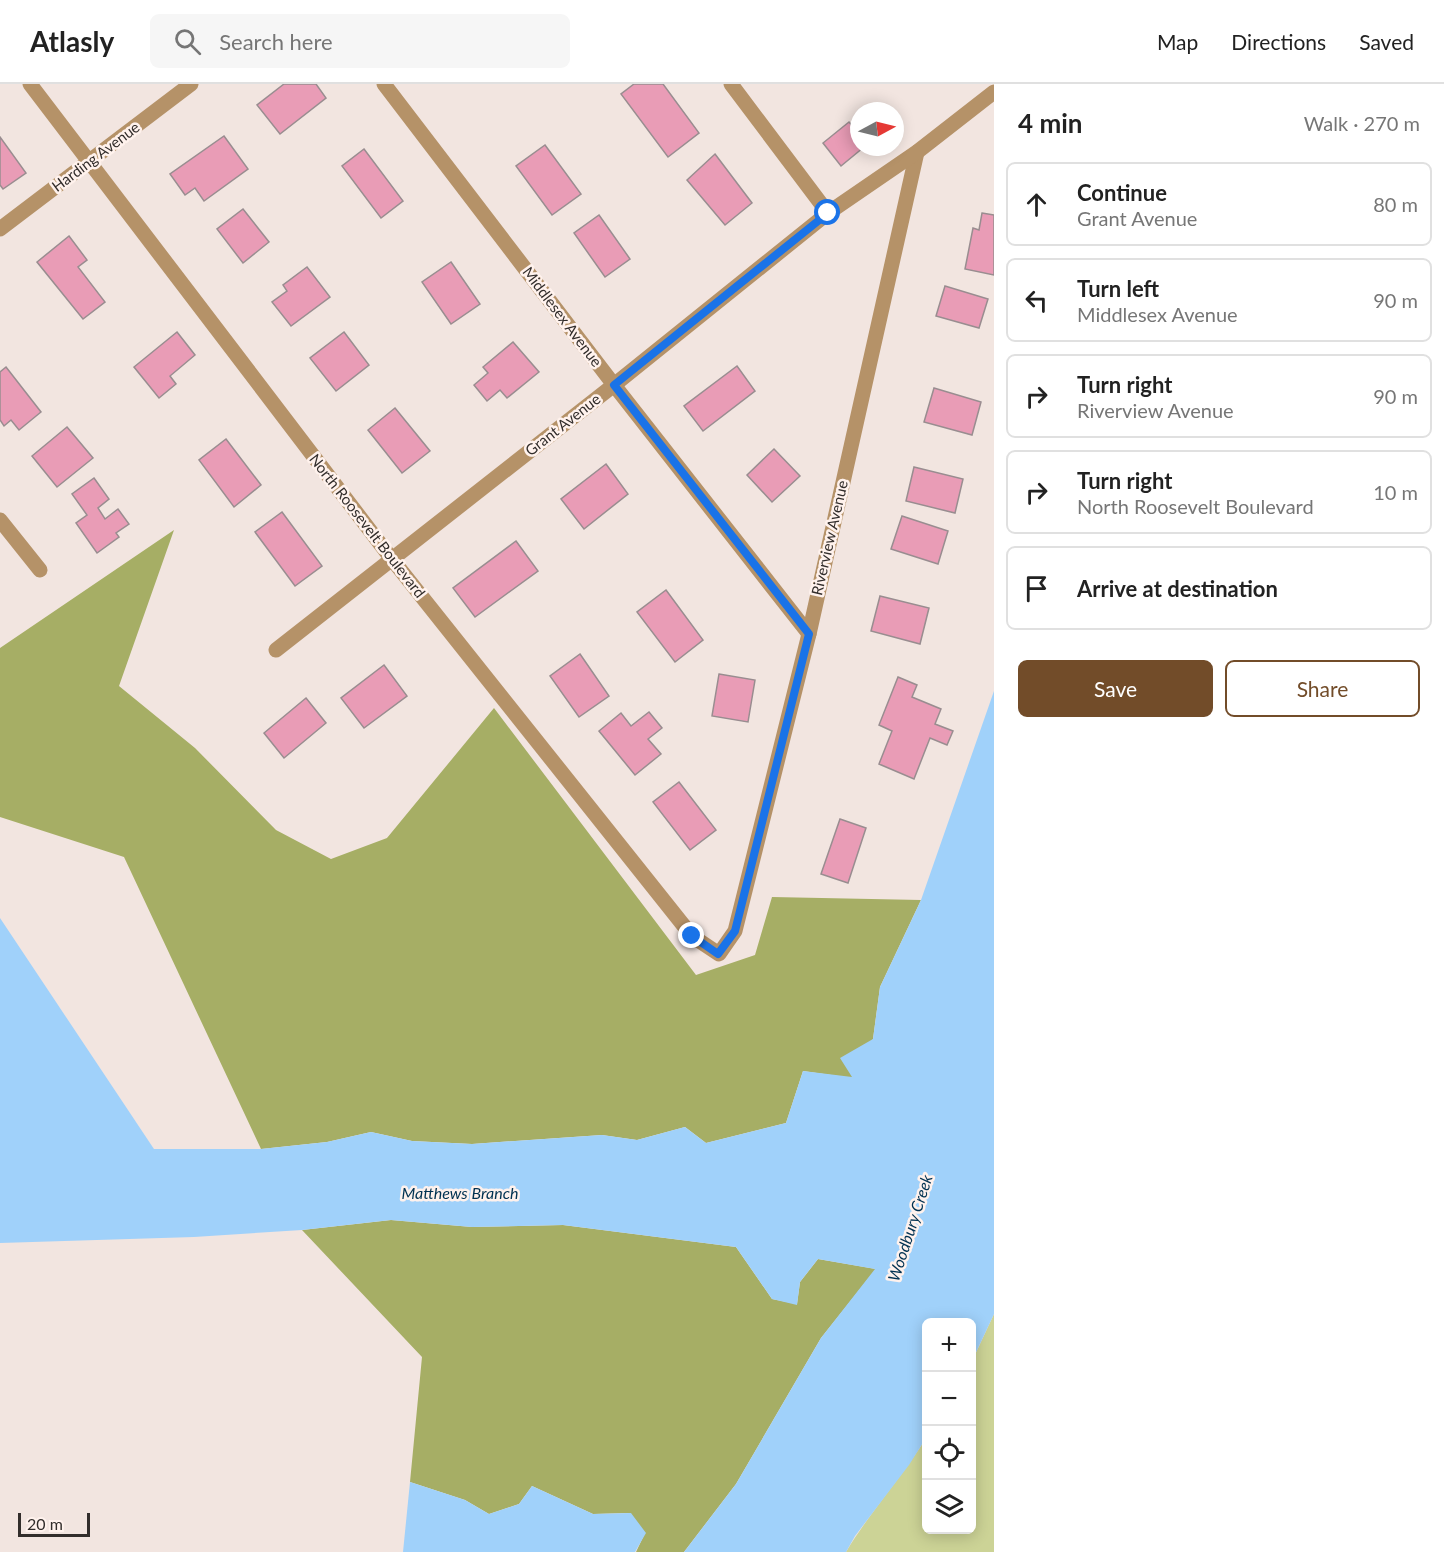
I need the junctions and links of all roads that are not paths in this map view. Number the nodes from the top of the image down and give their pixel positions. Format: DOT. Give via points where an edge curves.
graph roads {
  1 [pos="30,84"];
  2 [pos="191,84"];
  3 [pos="384,84"];
  4 [pos="731,84"];
  5 [pos="994,92"];
  6 [pos="917,152"];
  7 [pos="90,162"];
  8 [pos="828,213"];
  9 [pos="0,229"];
  10 [pos="614,385"];
  11 [pos="0,520"];
  12 [pos="391,558"];
  13 [pos="40,570"];
  14 [pos="809,634"];
  15 [pos="276,650"];
  16 [pos="718,954"];
  1 -- 7 [label="street, North Roosevelt Boulevard"];
  2 -- 7 [label="street, Harding Avenue"];
  3 -- 10 [label="street, Middlesex Avenue"];
  4 -- 8 [label="street"];
  5 -- 6 [label="street, Grant Avenue"];
  6 -- 8 [label="street, Grant Avenue"];
  6 -- 14 [label="street, Riverview Avenue"];
  7 -- 9 [label="street, Harding Avenue"];
  7 -- 12 [label="street, North Roosevelt Boulevard"];
  8 -- 10 [label="street, Grant Avenue"];
  10 -- 12 [label="street, Grant Avenue"];
  10 -- 14 [label="street, Middlesex Avenue"];
  11 -- 13 [label="street"];
  12 -- 15 [label="street, Grant Avenue"];
  12 -- 16 [label="street, North Roosevelt Boulevard" via="692,936"];
  14 -- 16 [label="street, Riverview Avenue" via="735,931"];
}
